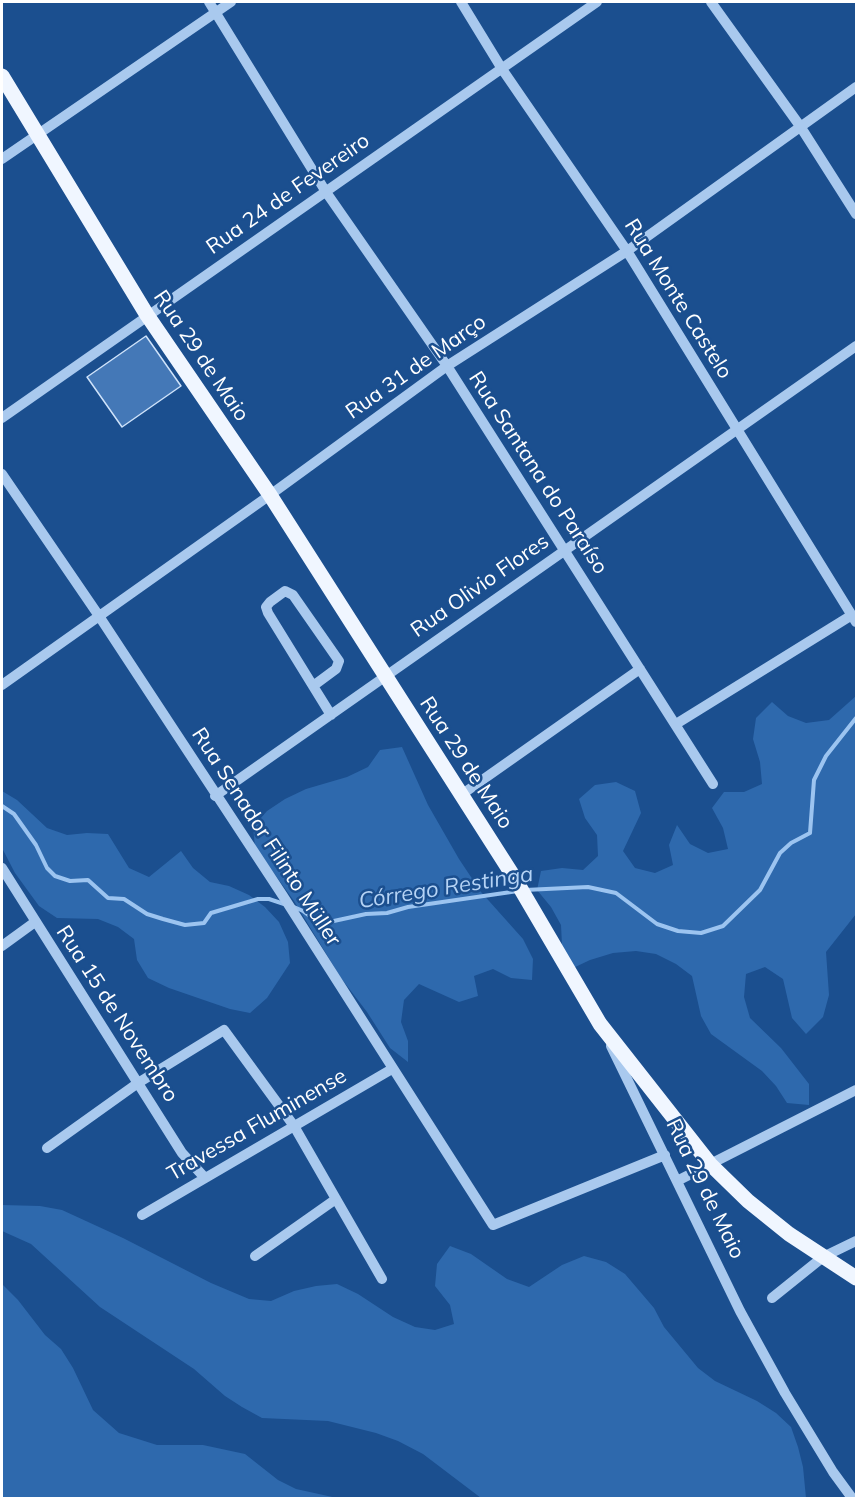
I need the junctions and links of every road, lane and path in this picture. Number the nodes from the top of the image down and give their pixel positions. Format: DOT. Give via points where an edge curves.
graph roads {
  1 [pos="209,2"];
  2 [pos="231,2"];
  3 [pos="460,2"];
  4 [pos="597,2"];
  5 [pos="711,2"];
  6 [pos="216,12"];
  7 [pos="502,69"];
  8 [pos="2,76"];
  9 [pos="856,87"];
  10 [pos="800,126"];
  11 [pos="38,135"];
  12 [pos="2,159"];
  13 [pos="326,192"];
  14 [pos="856,214"];
  15 [pos="627,251"];
  16 [pos="147,315"];
  17 [pos="856,346"];
  18 [pos="447,366"];
  19 [pos="2,418"];
  20 [pos="736,430"];
  21 [pos="2,474"];
  22 [pos="270,495"];
  23 [pos="565,551"];
  24 [pos="99,616"];
  25 [pos="854,618"];
  26 [pos="640,669"];
  27 [pos="386,676"];
  28 [pos="2,685"];
  29 [pos="313,686"];
  30 [pos="331,715"];
  31 [pos="676,724"];
  32 [pos="713,784"];
  33 [pos="461,795"];
  34 [pos="215,796"];
  35 [pos="2,868"];
  36 [pos="35,922"];
  37 [pos="2,946"];
  38 [pos="600,1024"];
  39 [pos="392,1069"];
  40 [pos="138,1083"];
  41 [pos="856,1090"];
  42 [pos="294,1126"];
  43 [pos="47,1148"];
  44 [pos="665,1155"];
  45 [pos="710,1164"];
  46 [pos="205,1178"];
  47 [pos="677,1181"];
  48 [pos="336,1198"];
  49 [pos="142,1215"];
  50 [pos="856,1241"];
  51 [pos="255,1256"];
  52 [pos="823,1257"];
  53 [pos="856,1278"];
  54 [pos="382,1279"];
  55 [pos="772,1298"];
  56 [pos="852,1498"];
  1 -- 6 [label="street, Rua Santana do Paraíso"];
  2 -- 6 [label="street"];
  3 -- 7 [label="street, Rua Monte Castelo"];
  4 -- 7 [label="street, Rua 24 de Fevereiro"];
  5 -- 10 [label="street"];
  6 -- 11 [label="street"];
  6 -- 13 [label="street, Rua Santana do Paraíso"];
  7 -- 13 [label="street, Rua 24 de Fevereiro"];
  7 -- 15 [label="street, Rua Monte Castelo"];
  8 -- 11 [label="main road, Rua 29 de Maio"];
  9 -- 10 [label="street, Rua 31 de Março"];
  10 -- 14 [label="street"];
  10 -- 15 [label="street, Rua 31 de Março"];
  11 -- 12 [label="street"];
  11 -- 16 [label="main road, Rua 29 de Maio"];
  13 -- 16 [label="street, Rua 24 de Fevereiro"];
  13 -- 18 [label="street, Rua Santana do Paraíso"];
  15 -- 18 [label="street, Rua 31 de Março"];
  15 -- 20 [label="street, Rua Monte Castelo"];
  16 -- 19 [label="street, Rua 24 de Fevereiro"];
  16 -- 22 [label="main road, Rua 29 de Maio"];
  17 -- 20 [label="street, Rua Olivio Flores"];
  18 -- 22 [label="street, Rua 31 de Março"];
  18 -- 23 [label="street, Rua Santana do Paraíso"];
  20 -- 23 [label="street, Rua Olivio Flores"];
  20 -- 25 [label="street, Rua Monte Castelo"];
  21 -- 24 [label="street, Rua Senador Filinto Müller"];
  22 -- 24 [label="street, Rua 31 de Março"];
  22 -- 27 [label="main road, Rua 29 de Maio"];
  23 -- 26 [label="street, Rua Santana do Paraíso"];
  23 -- 27 [label="street, Rua Olivio Flores"];
  24 -- 28 [label="street, Rua 31 de Março"];
  24 -- 34 [label="street, Rua Senador Filinto Müller"];
  25 -- 31 [label="street"];
  26 -- 31 [label="street, Rua Santana do Paraíso"];
  26 -- 33 [label="street"];
  27 -- 30 [label="street, Rua Olivio Flores"];
  27 -- 33 [label="main road, Rua 29 de Maio"];
  29 -- 29 [label="street" via="266,607 285,591 293,595 339,661 336,669"];
  29 -- 30 [label="street"];
  30 -- 34 [label="street, Rua Olivio Flores"];
  31 -- 32 [label="street, Rua Santana do Paraíso"];
  33 -- 38 [label="main road, Rua 29 de Maio"];
  34 -- 39 [label="street, Rua Senador Filinto Müller"];
  35 -- 36 [label="street, Rua 15 de Novembro"];
  36 -- 37 [label="street"];
  36 -- 40 [label="street, Rua 15 de Novembro"];
  38 -- 44 [label="street, Rua 29 de Maio"];
  38 -- 45 [label="main road"];
  39 -- 42 [label="street, Travessa Fluminense"];
  39 -- 44 [label="street, Rua Senador Filinto Müller" via="493,1225"];
  40 -- 42 [label="street" via="224,1030"];
  40 -- 43 [label="street"];
  40 -- 46 [label="street, Rua 15 de Novembro" via="182,1153"];
  41 -- 45 [label="street"];
  42 -- 46 [label="street, Travessa Fluminense"];
  42 -- 48 [label="street"];
  44 -- 47 [label="street, Rua 29 de Maio"];
  45 -- 47 [label="street"];
  45 -- 52 [label="main road" via="748,1201"];
  46 -- 49 [label="street, Travessa Fluminense"];
  47 -- 56 [label="street, Rua 29 de Maio" via="785,1393"];
  48 -- 51 [label="street"];
  48 -- 54 [label="street"];
  50 -- 52 [label="street"];
  52 -- 53 [label="main road"];
  52 -- 55 [label="street"];
}
